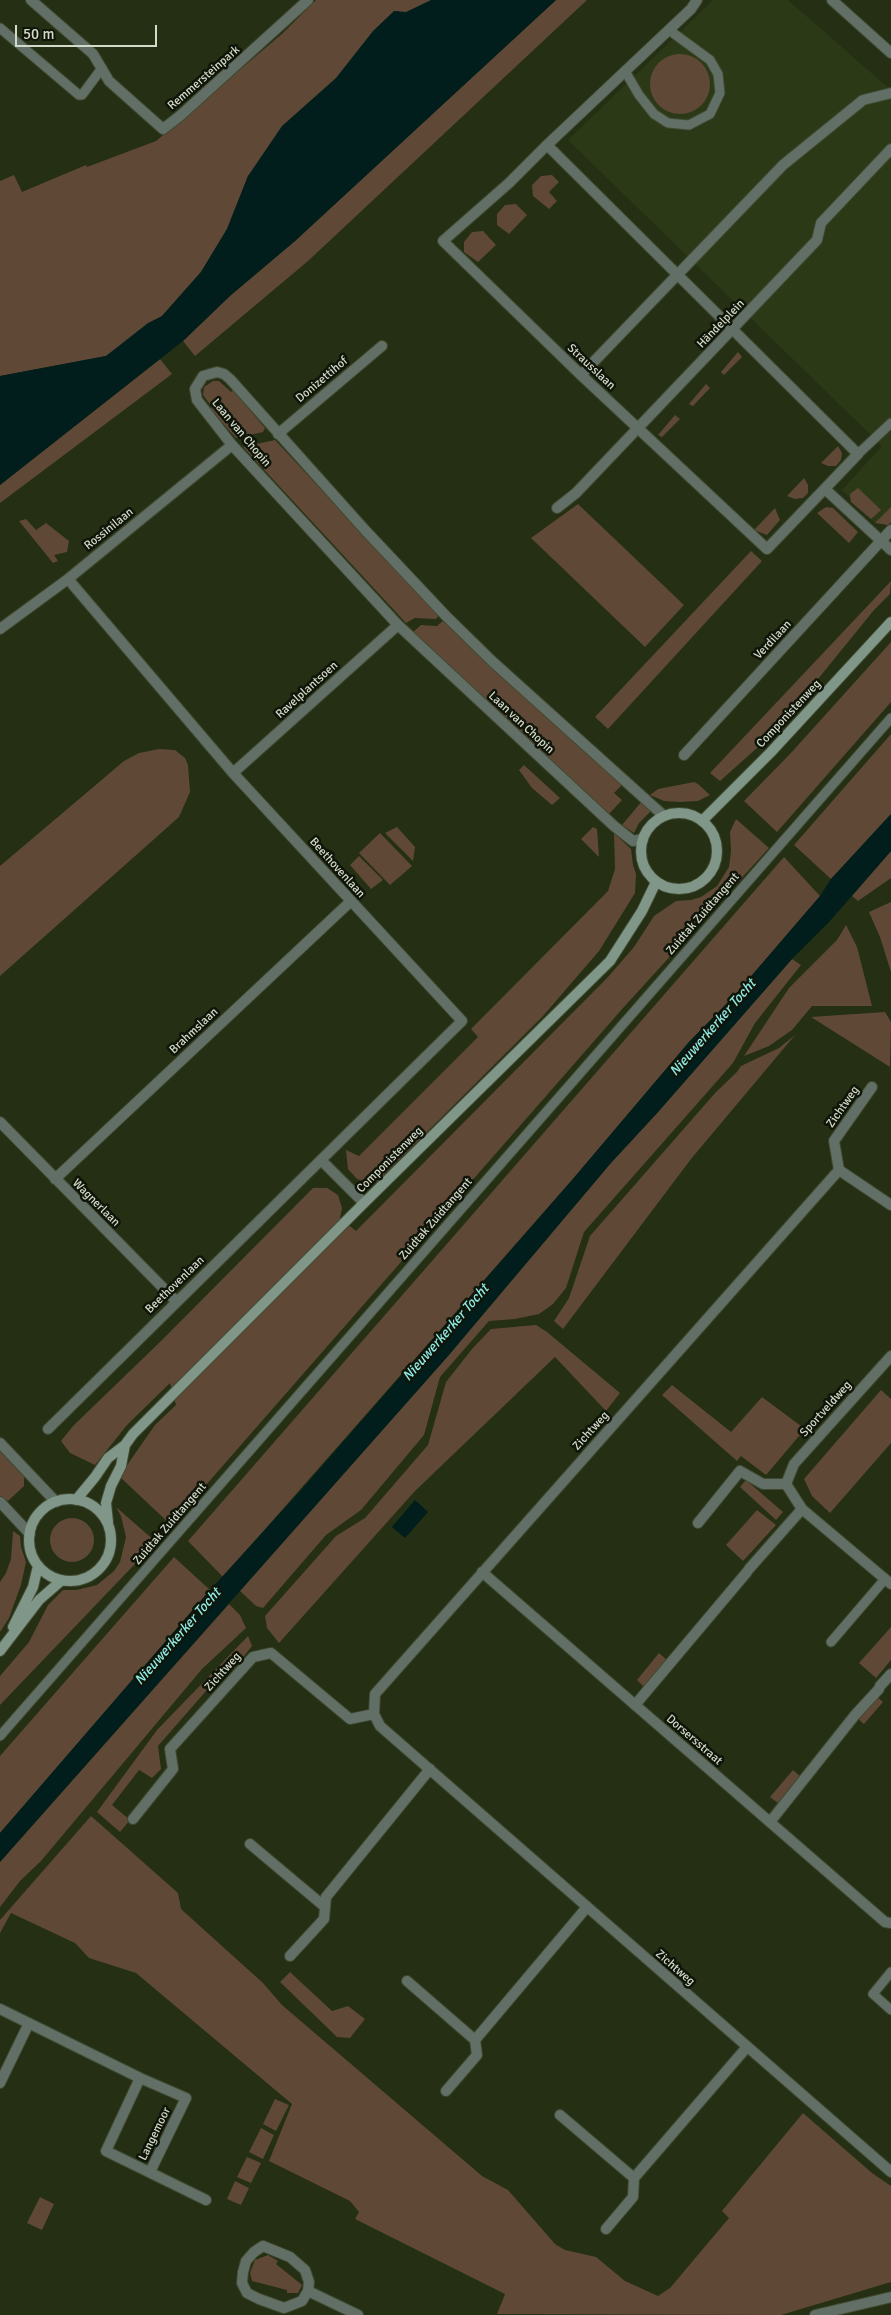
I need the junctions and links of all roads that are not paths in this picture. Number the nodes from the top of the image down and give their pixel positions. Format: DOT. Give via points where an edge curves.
graph roads {
  1 [pos="31,0"];
  2 [pos="308,0"];
  3 [pos="697,0"];
  4 [pos="832,0"];
  5 [pos="0,28"];
  6 [pos="669,30"];
  7 [pos="891,53"];
  8 [pos="102,68"];
  9 [pos="626,71"];
  10 [pos="891,93"];
  11 [pos="547,145"];
  12 [pos="891,149"];
  13 [pos="677,275"];
  14 [pos="732,330"];
  15 [pos="382,346"];
  16 [pos="581,375"];
  17 [pos="891,423"];
  18 [pos="639,427"];
  19 [pos="278,434"];
  20 [pos="232,445"];
  21 [pos="858,454"];
  22 [pos="825,488"];
  23 [pos="557,508"];
  24 [pos="891,530"];
  25 [pos="881,541"];
  26 [pos="891,550"];
  27 [pos="68,578"];
  28 [pos="891,622"];
  29 [pos="398,625"];
  30 [pos="0,629"];
  31 [pos="891,718"];
  32 [pos="684,755"];
  33 [pos="233,773"];
  34 [pos="664,816"];
  35 [pos="703,820"];
  36 [pos="643,839"];
  37 [pos="656,882"];
  38 [pos="350,902"];
  39 [pos="872,1087"];
  40 [pos="0,1122"];
  41 [pos="321,1160"];
  42 [pos="839,1170"];
  43 [pos="55,1179"];
  44 [pos="364,1203"];
  45 [pos="891,1205"];
  46 [pos="176,1301"];
  47 [pos="891,1356"];
  48 [pos="48,1429"];
  49 [pos="0,1443"];
  50 [pos="125,1445"];
  51 [pos="786,1484"];
  52 [pos="76,1500"];
  53 [pos="0,1502"];
  54 [pos="56,1502"];
  55 [pos="802,1509"];
  56 [pos="108,1523"];
  57 [pos="698,1523"];
  58 [pos="30,1534"];
  59 [pos="38,1566"];
  60 [pos="482,1572"];
  61 [pos="62,1580"];
  62 [pos="888,1581"];
  63 [pos="831,1642"];
  64 [pos="1,1650"];
  65 [pos="891,1674"];
  66 [pos="635,1705"];
  67 [pos="374,1714"];
  68 [pos="0,1736"];
  69 [pos="430,1768"];
  70 [pos="133,1819"];
  71 [pos="770,1822"];
  72 [pos="250,1844"];
  73 [pos="325,1907"];
  74 [pos="587,1907"];
  75 [pos="891,1923"];
  76 [pos="290,1956"];
  77 [pos="891,1972"];
  78 [pos="407,1981"];
  79 [pos="0,2009"];
  80 [pos="891,2010"];
  81 [pos="29,2023"];
  82 [pos="475,2040"];
  83 [pos="747,2047"];
  84 [pos="140,2078"];
  85 [pos="0,2083"];
  86 [pos="446,2091"];
  87 [pos="560,2115"];
  88 [pos="150,2172"];
  89 [pos="891,2172"];
  90 [pos="634,2178"];
  91 [pos="206,2200"];
  92 [pos="606,2229"];
  93 [pos="308,2291"];
  94 [pos="891,2297"];
  95 [pos="358,2315"];
  96 [pos="815,2315"];
  1 -- 8 [label="street, Remmersteinpark" via="93,54"];
  2 -- 8 [label="street, Remmersteinpark" via="163,129 109,81"];
  3 -- 6 [label="street, Strausslaan"];
  4 -- 7 [label="street"];
  5 -- 8 [label="lane" via="79,95"];
  6 -- 9 [label="street, Strausslaan"];
  6 -- 9 [label="lane" via="710,60 718,74 720,93 710,114 689,125 668,123 654,114"];
  9 -- 11 [label="street, Strausslaan"];
  10 -- 13 [label="street" via="863,100 783,165"];
  11 -- 13 [label="street"];
  11 -- 16 [label="street, Strausslaan" via="443,241"];
  12 -- 14 [label="street, Händelplein" via="820,223 817,240"];
  13 -- 14 [label="street"];
  13 -- 16 [label="street"];
  14 -- 18 [label="street, Händelplein"];
  14 -- 21 [label="street"];
  15 -- 19 [label="street, Donizettihof"];
  16 -- 18 [label="street, Strausslaan"];
  17 -- 21 [label="lane"];
  18 -- 22 [label="street, Strausslaan" via="768,548"];
  18 -- 23 [label="street, Händelplein" via="576,493"];
  19 -- 20 [label="street, Laan van Chopin" via="224,374 216,372 203,376 195,389 197,400"];
  19 -- 34 [label="street, Laan van Chopin" via="446,616"];
  20 -- 27 [label="street, Rossinilaan"];
  20 -- 29 [label="street, Laan van Chopin"];
  21 -- 22 [label="street, Strausslaan"];
  22 -- 25 [label="street"];
  24 -- 25 [label="street, Verdilaan"];
  25 -- 26 [label="street"];
  25 -- 32 [label="street, Verdilaan"];
  27 -- 30 [label="street, Rossinilaan"];
  27 -- 33 [label="street, Beethovenlaan"];
  28 -- 35 [label="main road, Componistenweg"];
  29 -- 33 [label="street, Ravelplantsoen"];
  29 -- 36 [label="street, Laan van Chopin" via="614,826 633,841"];
  31 -- 68 [label="lane, Zuidtak Zuidtangent"];
  33 -- 38 [label="street, Beethovenlaan"];
  34 -- 35 [label="main road" via="684,812"];
  34 -- 36 [label="main road" via="651,825"];
  35 -- 37 [label="main road" via="711,829 718,852 710,874 691,888 673,888"];
  36 -- 37 [label="main road" via="642,862"];
  37 -- 44 [label="main road, Componistenweg" via="610,961"];
  38 -- 41 [label="street, Beethovenlaan" via="462,1021"];
  38 -- 43 [label="street, Brahmslaan"];
  39 -- 42 [label="street, Zichtweg" via="834,1141"];
  40 -- 43 [label="street, Wagnerlaan"];
  41 -- 44 [label="street"];
  41 -- 46 [label="street, Beethovenlaan"];
  42 -- 45 [label="street"];
  42 -- 60 [label="street, Zichtweg"];
  43 -- 46 [label="street, Wagnerlaan"];
  44 -- 50 [label="main road, Componistenweg"];
  46 -- 48 [label="street, Beethovenlaan"];
  47 -- 51 [label="street, Sportveldweg" via="794,1464"];
  49 -- 54 [label="street"];
  50 -- 52 [label="main road, Componistenweg" via="108,1458"];
  50 -- 56 [label="main road, Componistenweg" via="121,1466 106,1503"];
  51 -- 55 [label="street"];
  51 -- 57 [label="street" via="763,1484 740,1470"];
  52 -- 54 [label="main road"];
  52 -- 56 [label="main road" via="89,1504"];
  53 -- 58 [label="street"];
  54 -- 58 [label="main road" via="43,1509 34,1520"];
  55 -- 62 [label="street"];
  55 -- 66 [label="street"];
  56 -- 61 [label="main road" via="109,1553 102,1566 91,1576 77,1581"];
  58 -- 59 [label="main road" via="31,1551"];
  59 -- 61 [label="main road"];
  59 -- 64 [label="main road" via="32,1587"];
  60 -- 66 [label="street, Dorsersstraat"];
  60 -- 67 [label="street, Zichtweg" via="375,1694"];
  61 -- 64 [label="main road" via="39,1600"];
  62 -- 63 [label="lane"];
  65 -- 71 [label="street"];
  66 -- 71 [label="street, Dorsersstraat"];
  67 -- 69 [label="street, Zichtweg" via="380,1726"];
  67 -- 70 [label="street, Zichtweg" via="350,1719 271,1653 253,1657 170,1749 173,1769"];
  69 -- 73 [label="street" via="326,1897"];
  69 -- 74 [label="street, Zichtweg"];
  71 -- 75 [label="street, Dorsersstraat" via="885,1922"];
  72 -- 73 [label="street"];
  73 -- 76 [label="street" via="324,1919"];
  74 -- 82 [label="street"];
  74 -- 83 [label="street, Zichtweg"];
  77 -- 80 [label="lane" via="873,1994"];
  78 -- 82 [label="street"];
  79 -- 81 [label="street, Langemoor"];
  81 -- 84 [label="street, Langemoor"];
  81 -- 85 [label="street"];
  82 -- 86 [label="street" via="477,2055"];
  83 -- 89 [label="street, Zichtweg"];
  83 -- 90 [label="street"];
  84 -- 88 [label="street, Langemoor" via="106,2151"];
  84 -- 88 [label="street, Langemoor" via="186,2098"];
  87 -- 90 [label="street"];
  88 -- 91 [label="street, Langemoor"];
  90 -- 92 [label="street" via="633,2197"];
  93 -- 93 [label="street" via="305,2270 278,2251 263,2246 246,2261 242,2283 247,2293 259,2299 284,2308 302,2301"];
  93 -- 95 [label="street"];
  94 -- 96 [label="street"];
}
